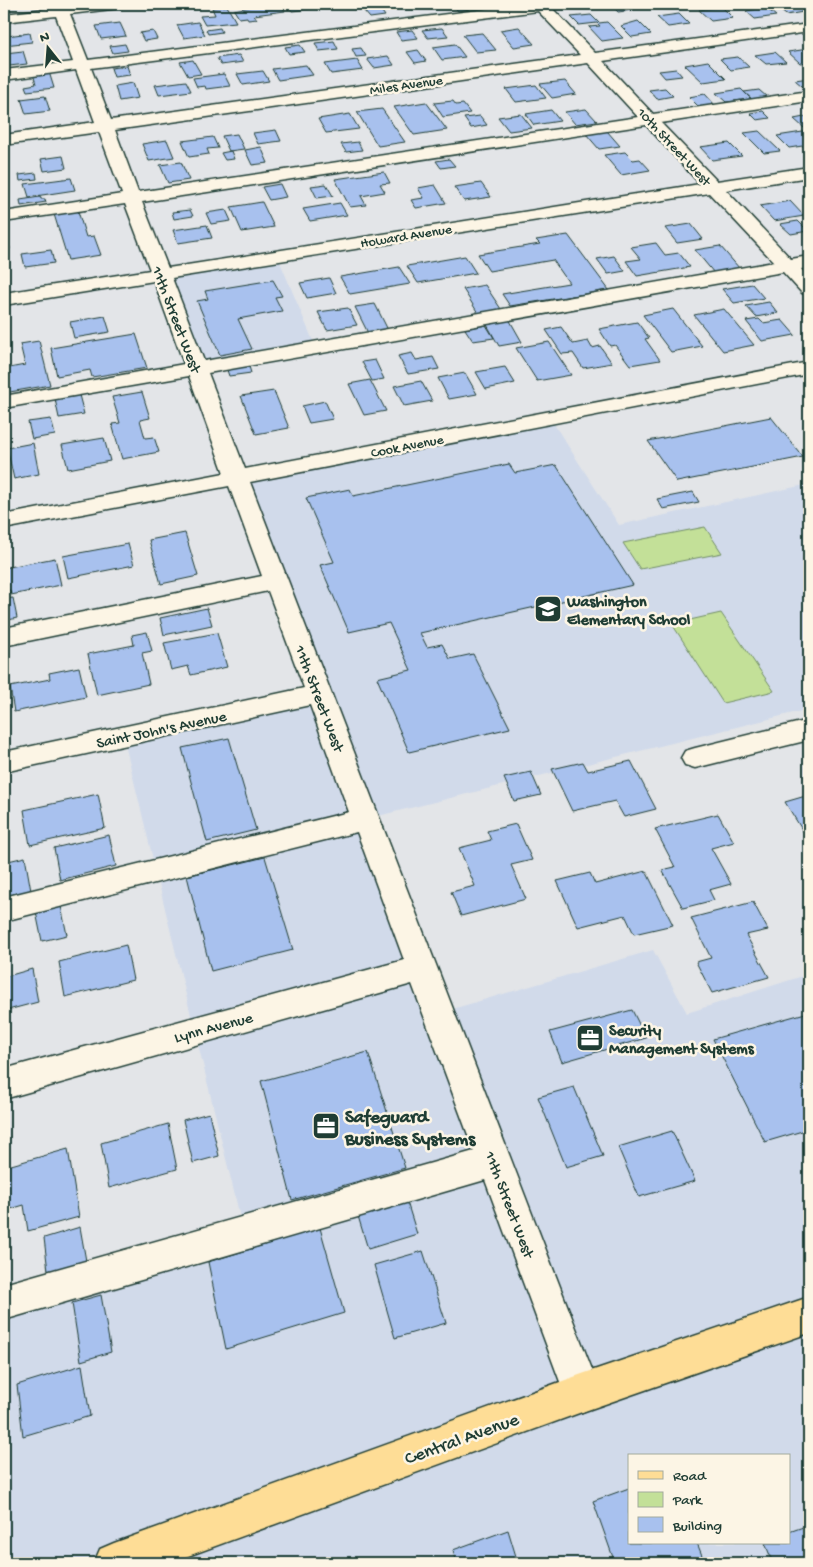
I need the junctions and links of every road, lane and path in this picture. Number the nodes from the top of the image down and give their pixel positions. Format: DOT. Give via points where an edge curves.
graph roads {
  1 [pos="120,4"];
  2 [pos="547,4"];
  3 [pos="60,7"];
  4 [pos="4,18"];
  5 [pos="809,28"];
  6 [pos="591,58"];
  7 [pos="82,65"];
  8 [pos="4,75"];
  9 [pos="809,96"];
  10 [pos="649,120"];
  11 [pos="105,126"];
  12 [pos="4,140"];
  13 [pos="809,172"];
  14 [pos="714,188"];
  15 [pos="132,198"];
  16 [pos="4,216"];
  17 [pos="809,262"];
  18 [pos="787,266"];
  19 [pos="160,273"];
  20 [pos="809,289"];
  21 [pos="4,299"];
  22 [pos="809,368"];
  23 [pos="196,369"];
  24 [pos="4,402"];
  25 [pos="237,478"];
  26 [pos="4,522"];
  27 [pos="276,581"];
  28 [pos="4,636"];
  29 [pos="319,694"];
  30 [pos="809,730"];
  31 [pos="695,758"];
  32 [pos="4,762"];
  33 [pos="366,819"];
  34 [pos="4,909"];
  35 [pos="422,968"];
  36 [pos="4,1084"];
  37 [pos="495,1161"];
  38 [pos="4,1302"];
  39 [pos="809,1315"];
  40 [pos="582,1393"];
  41 [pos="114,1563"];
  1 -- 3 [label="street"];
  2 -- 6 [label="street, 10th Street West"];
  2 -- 7 [label="street"];
  3 -- 4 [label="street"];
  3 -- 7 [label="street, 11th Street West"];
  5 -- 6 [label="street, Miles Avenue"];
  6 -- 10 [label="street, 10th Street West"];
  6 -- 11 [label="street, Miles Avenue"];
  7 -- 8 [label="street"];
  7 -- 11 [label="street, 11th Street West"];
  9 -- 10 [label="street"];
  10 -- 14 [label="street, 10th Street West"];
  10 -- 15 [label="street"];
  11 -- 12 [label="street, Miles Avenue"];
  11 -- 15 [label="street, 11th Street West"];
  13 -- 14 [label="street, Howard Avenue"];
  14 -- 18 [label="street, 10th Street West"];
  14 -- 19 [label="street, Howard Avenue"];
  15 -- 16 [label="street"];
  15 -- 19 [label="street, 11th Street West"];
  17 -- 18 [label="street"];
  18 -- 20 [label="street, 10th Street West"];
  18 -- 23 [label="street"];
  19 -- 21 [label="street, Howard Avenue"];
  19 -- 23 [label="street, 11th Street West"];
  22 -- 25 [label="street, Cook Avenue"];
  23 -- 24 [label="street"];
  23 -- 25 [label="street, 11th Street West"];
  25 -- 26 [label="street, Cook Avenue"];
  25 -- 27 [label="street, 11th Street West"];
  27 -- 28 [label="street"];
  27 -- 29 [label="street, 11th Street West"];
  29 -- 32 [label="street, Saint John's Avenue"];
  29 -- 33 [label="street, 11th Street West"];
  30 -- 31 [label="street"];
  33 -- 34 [label="street"];
  33 -- 35 [label="street, 11th Street West"];
  35 -- 36 [label="street, Lynn Avenue"];
  35 -- 37 [label="street, 11th Street West"];
  37 -- 38 [label="street"];
  37 -- 40 [label="street, 11th Street West"];
  39 -- 40 [label="main road, Central Avenue"];
  40 -- 41 [label="main road, Central Avenue"];
}
